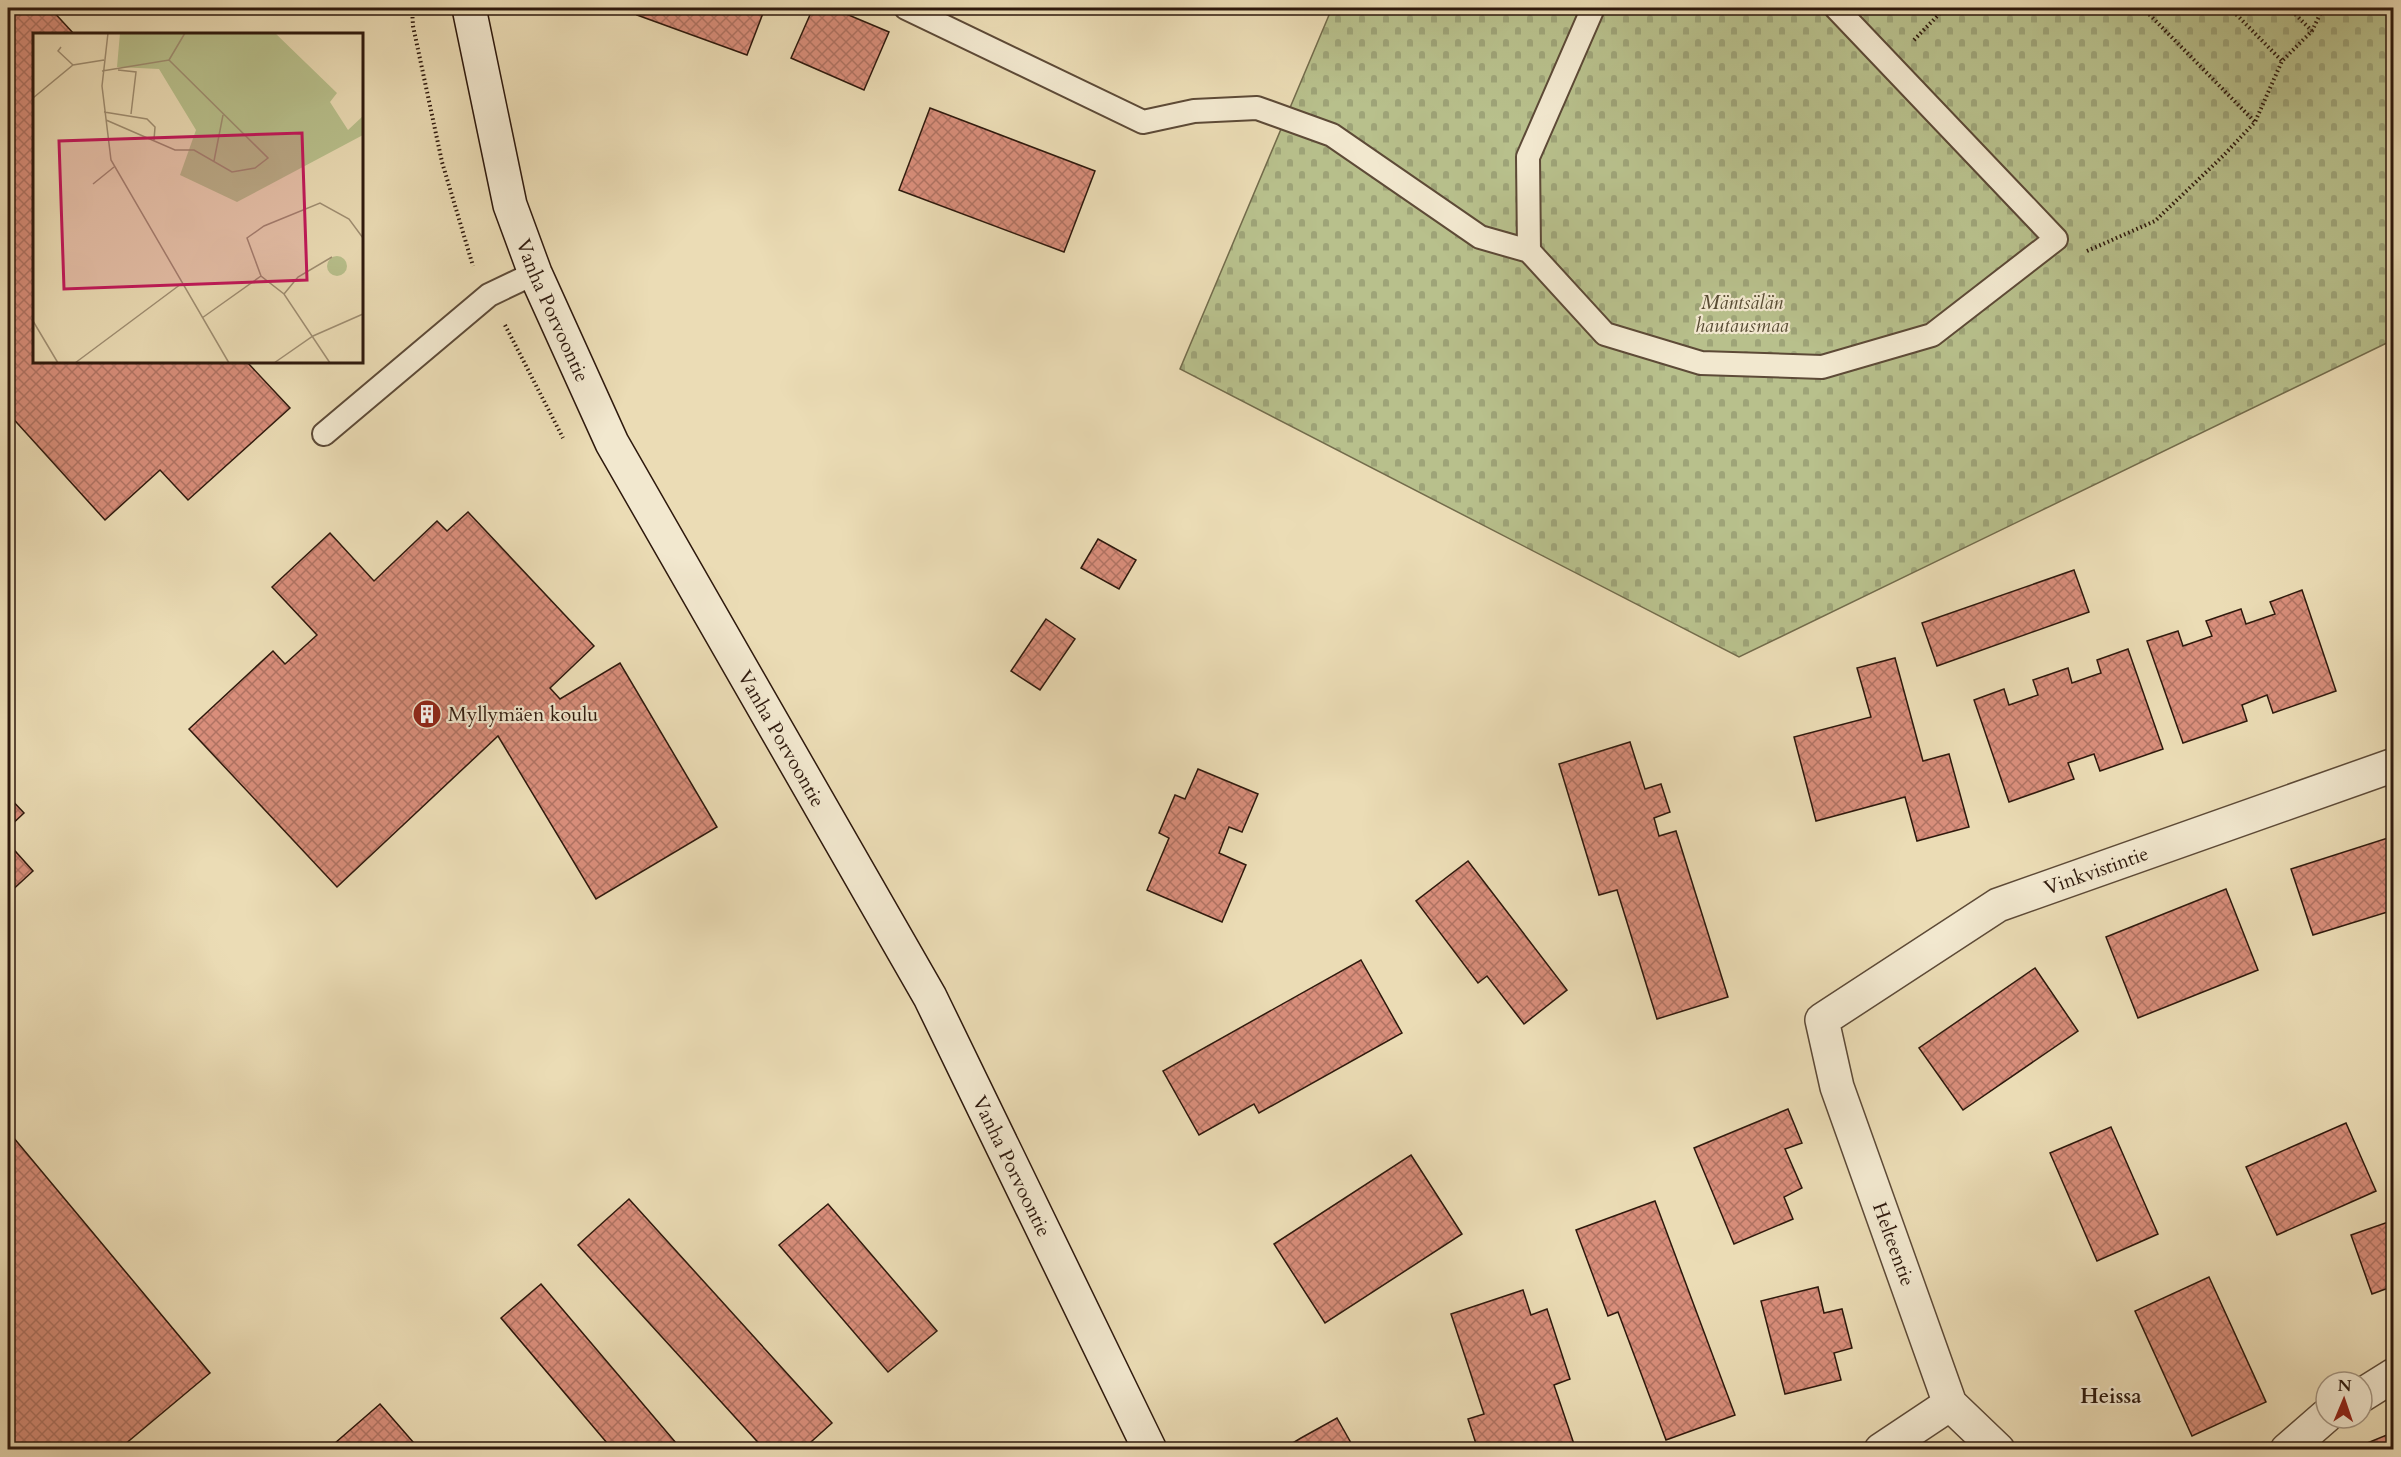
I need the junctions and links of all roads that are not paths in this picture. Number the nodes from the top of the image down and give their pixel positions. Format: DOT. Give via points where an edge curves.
graph roads {
  1 [pos="469,8"];
  2 [pos="906,8"];
  3 [pos="1593,8"];
  4 [pos="1836,8"];
  5 [pos="938,15"];
  6 [pos="1529,251"];
  7 [pos="535,273"];
  8 [pos="324,435"];
  9 [pos="2394,765"];
  10 [pos="1822,1020"];
  11 [pos="2394,1376"];
  12 [pos="2374,1388"];
  13 [pos="1950,1404"];
  14 [pos="2314,1426"];
  15 [pos="1150,1449"];
  16 [pos="1881,1449"];
  17 [pos="1998,1449"];
  18 [pos="2287,1449"];
  1 -- 7 [label="main road, Vanha Porvoontie" via="510,205"];
  2 -- 5 [label="lane"];
  3 -- 6 [label="lane" via="1528,157"];
  4 -- 6 [label="lane" via="2056,238 1932,335 1822,367 1701,363 1605,334"];
  5 -- 6 [label="lane" via="1143,122 1194,111 1257,108 1332,135 1480,237"];
  7 -- 8 [label="lane" via="489,295"];
  7 -- 15 [label="main road, Vanha Porvoontie" via="612,443 930,997"];
  9 -- 10 [label="main road, Vinkvistintie" via="1998,905"];
  10 -- 13 [label="main road, Helteentie" via="1837,1087"];
  11 -- 12 [label="main road"];
  13 -- 16 [label="main road"];
  13 -- 17 [label="main road, Helteentie"];
  14 -- 18 [label="main road"];
}
